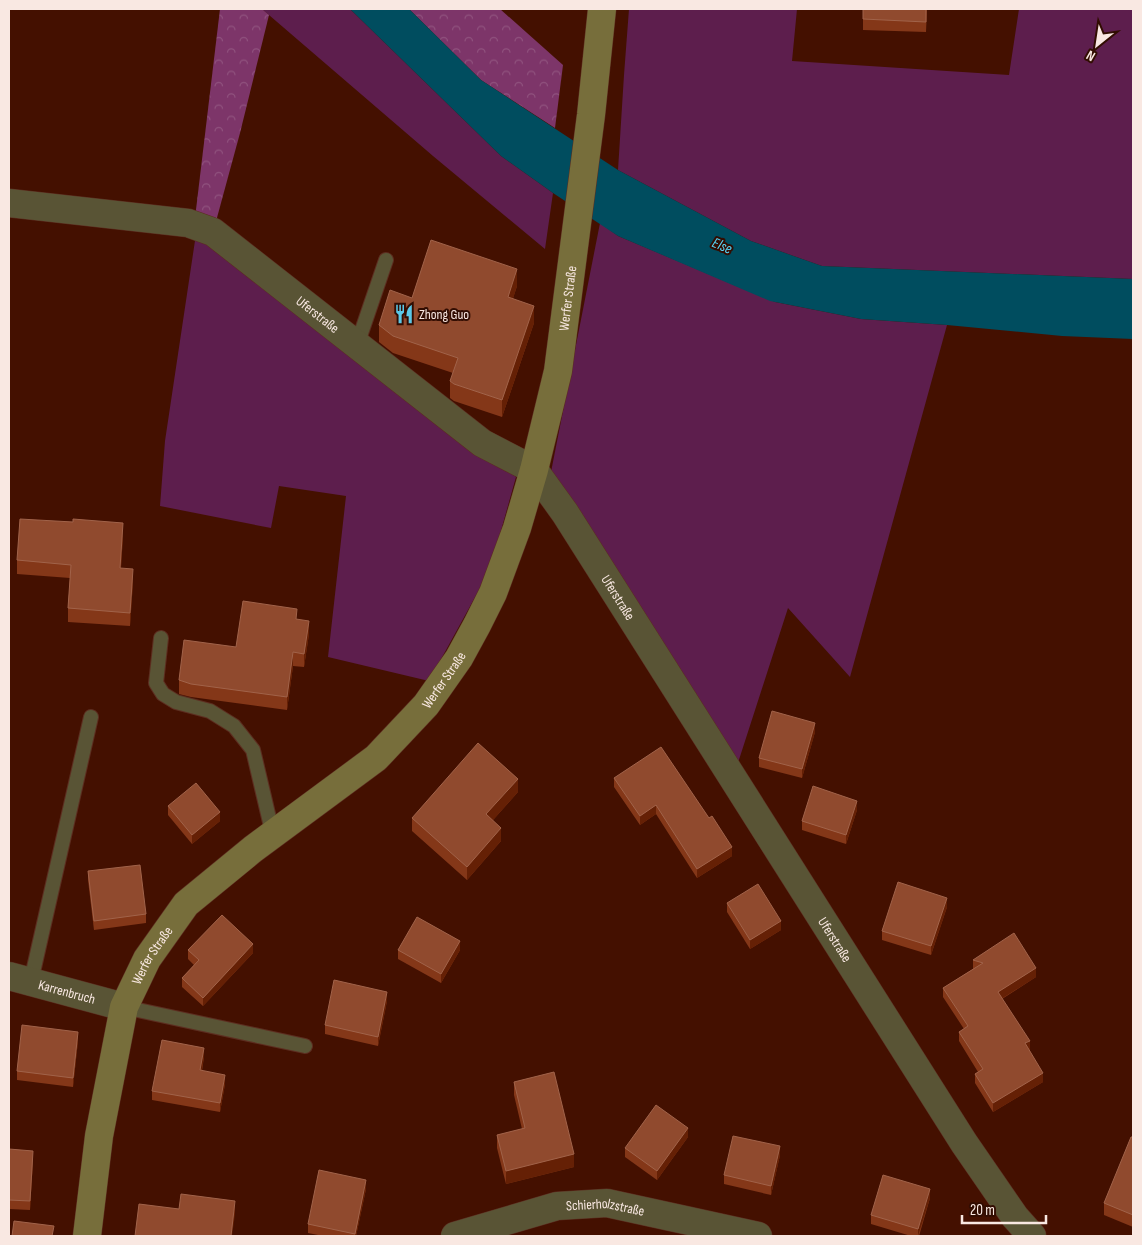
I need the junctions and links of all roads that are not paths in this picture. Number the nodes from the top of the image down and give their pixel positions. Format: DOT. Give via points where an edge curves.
graph roads {
  1 [pos="602,9"];
  2 [pos="9,203"];
  3 [pos="386,260"];
  4 [pos="357,345"];
  5 [pos="534,470"];
  6 [pos="161,638"];
  7 [pos="91,717"];
  8 [pos="272,835"];
  9 [pos="20,979"];
  10 [pos="124,1007"];
  11 [pos="305,1046"];
  12 [pos="86,1236"];
  13 [pos="455,1236"];
  14 [pos="758,1236"];
  15 [pos="1032,1236"];
  1 -- 5 [label="main road, Werfer Straße" via="558,372"];
  2 -- 4 [label="street, Uferstraße" via="188,223 213,232"];
  3 -- 4 [label="lane"];
  4 -- 5 [label="street, Uferstraße" via="482,443"];
  5 -- 8 [label="main road, Werfer Straße" via="493,593 459,658 426,705 376,758"];
  5 -- 15 [label="street, Uferstraße" via="565,513 964,1143 1015,1217"];
  6 -- 8 [label="lane" via="156,683 163,694 176,702 210,711 234,726 253,750"];
  7 -- 9 [label="lane"];
  8 -- 10 [label="main road, Werfer Straße" via="186,904 147,959"];
  9 -- 10 [label="street, Karrenbruch"];
  10 -- 11 [label="lane"];
  10 -- 12 [label="main road, Werfer Straße" via="99,1136"];
  13 -- 14 [label="street, Schierholzstraße" via="557,1206 607,1203"];
}
